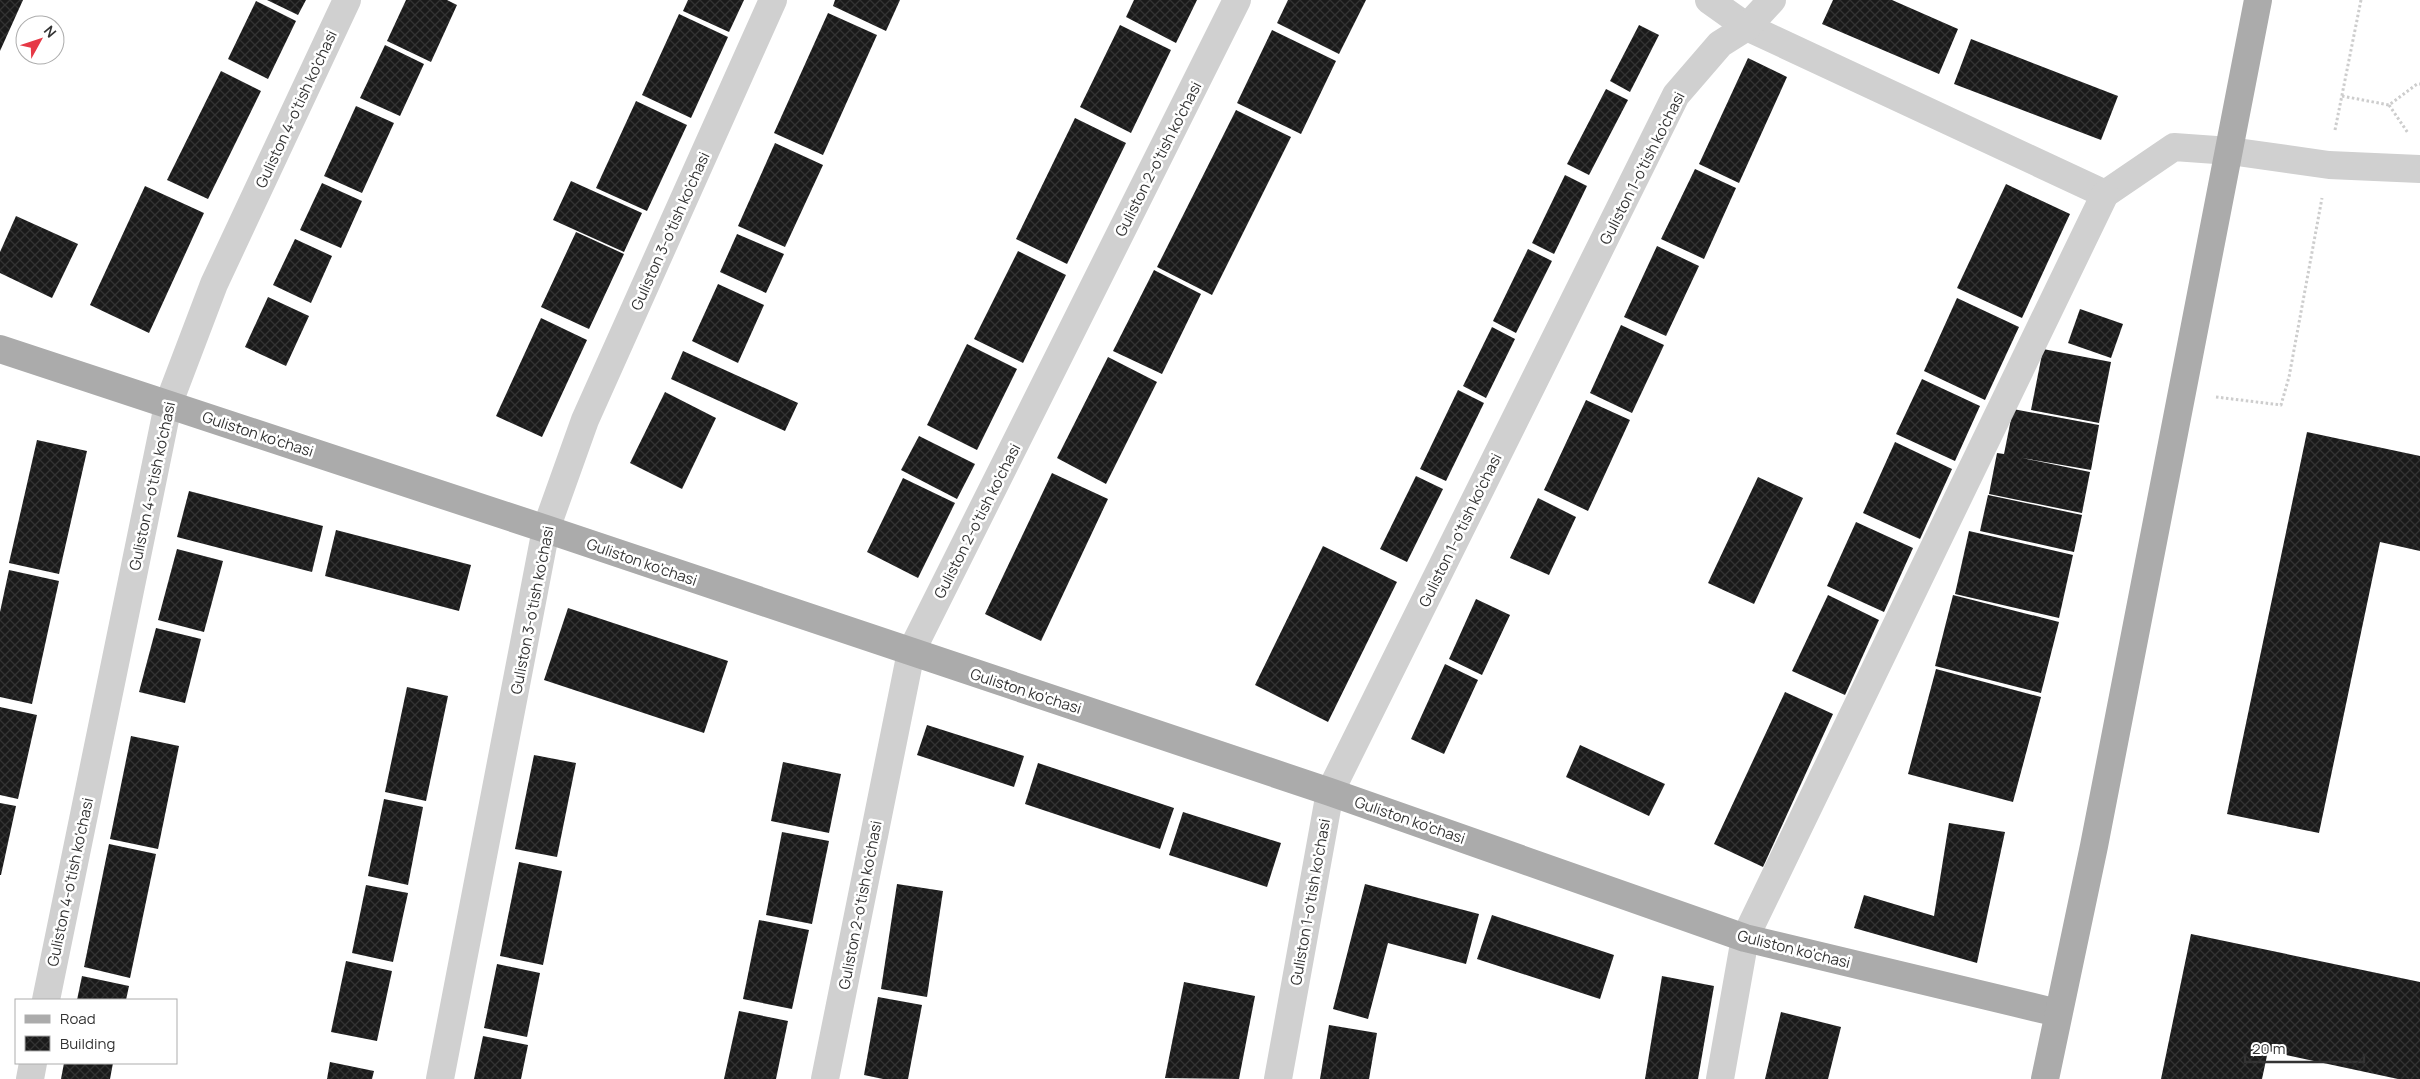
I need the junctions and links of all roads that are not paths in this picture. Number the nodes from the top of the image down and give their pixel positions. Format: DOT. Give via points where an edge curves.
graph roads {
  1 [pos="348,0"];
  2 [pos="773,0"];
  3 [pos="1237,0"];
  4 [pos="1708,0"];
  5 [pos="1772,0"];
  6 [pos="2258,0"];
  7 [pos="1747,27"];
  8 [pos="2230,151"];
  9 [pos="2420,169"];
  10 [pos="2105,194"];
  11 [pos="0,350"];
  12 [pos="168,405"];
  13 [pos="546,529"];
  14 [pos="911,652"];
  15 [pos="1330,792"];
  16 [pos="1745,938"];
  17 [pos="46,999"];
  18 [pos="2058,1013"];
  19 [pos="33,1064"];
  20 [pos="30,1079"];
  21 [pos="440,1079"];
  22 [pos="824,1079"];
  23 [pos="1278,1079"];
  24 [pos="1720,1079"];
  25 [pos="2045,1079"];
  1 -- 12 [label="street, Guliston 4-o'tish ko'chasi" via="214,284"];
  2 -- 13 [label="street, Guliston 3-o'tish ko'chasi" via="585,420"];
  3 -- 14 [label="street, Guliston 2-o'tish ko'chasi"];
  4 -- 7 [label="street"];
  5 -- 7 [label="street, Guliston 1-o'tish ko'chasi"];
  6 -- 8 [label="main road"];
  7 -- 10 [label="street"];
  7 -- 15 [label="street, Guliston 1-o'tish ko'chasi" via="1720,44 1676,95"];
  8 -- 9 [label="street" via="2329,165"];
  8 -- 10 [label="street" via="2174,147"];
  8 -- 18 [label="main road" via="2094,846"];
  10 -- 16 [label="street"];
  11 -- 12 [label="main road, Guliston ko'chasi"];
  12 -- 13 [label="main road, Guliston ko'chasi"];
  12 -- 17 [label="street, Guliston 4-o'tish ko'chasi"];
  13 -- 14 [label="main road, Guliston ko'chasi"];
  13 -- 21 [label="street, Guliston 3-o'tish ko'chasi"];
  14 -- 15 [label="main road, Guliston ko'chasi"];
  14 -- 22 [label="street, Guliston 2-o'tish ko'chasi"];
  15 -- 16 [label="main road, Guliston ko'chasi"];
  15 -- 23 [label="street, Guliston 1-o'tish ko'chasi"];
  16 -- 18 [label="main road, Guliston ko'chasi"];
  16 -- 24 [label="street"];
  18 -- 25 [label="main road"];
  19 -- 20 [label="street"];
}
